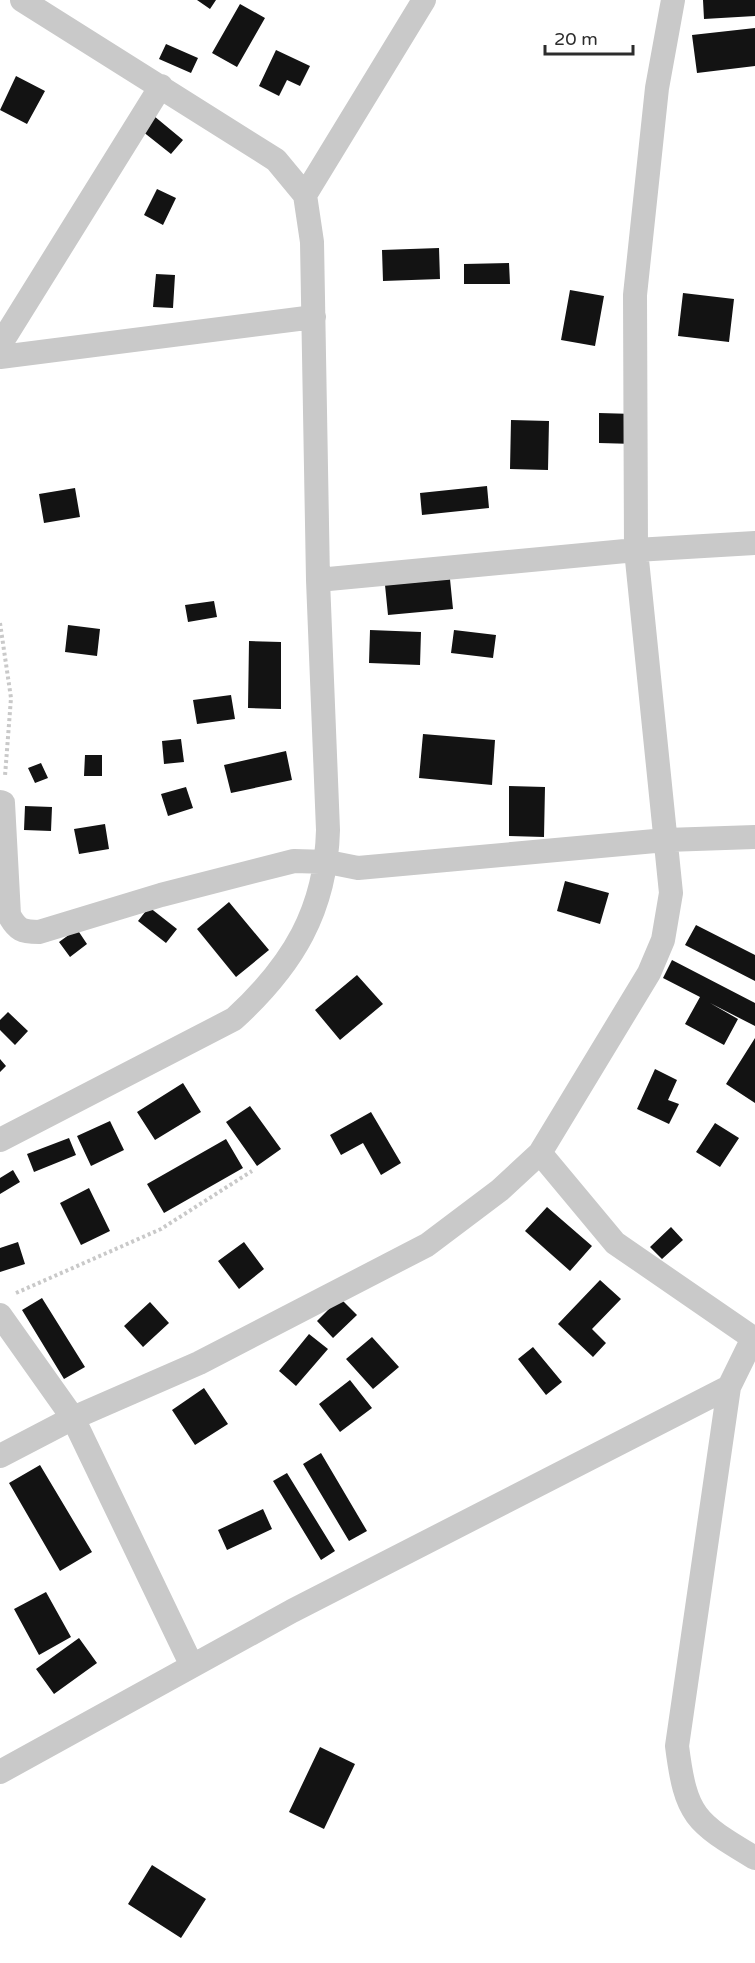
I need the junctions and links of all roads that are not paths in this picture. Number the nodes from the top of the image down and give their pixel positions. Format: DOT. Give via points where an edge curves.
graph roads {
  1 [pos="22,0"];
  2 [pos="424,0"];
  3 [pos="673,0"];
  4 [pos="161,86"];
  5 [pos="305,195"];
  6 [pos="314,317"];
  7 [pos="0,345"];
  8 [pos="0,357"];
  9 [pos="755,543"];
  10 [pos="636,550"];
  11 [pos="318,580"];
  12 [pos="1,803"];
  13 [pos="755,837"];
  14 [pos="666,840"];
  15 [pos="328,862"];
  16 [pos="0,1140"];
  17 [pos="540,1153"];
  18 [pos="5,1305"];
  19 [pos="729,1387"];
  20 [pos="73,1418"];
  21 [pos="0,1456"];
  22 [pos="192,1666"];
  23 [pos="0,1772"];
  24 [pos="755,1858"];
  1 -- 4 [label="street"];
  2 -- 5 [label="street"];
  3 -- 10 [label="street" via="657,88 635,295"];
  4 -- 5 [label="street" via="276,160"];
  4 -- 7 [label="street"];
  5 -- 6 [label="street" via="312,242"];
  6 -- 8 [label="street"];
  6 -- 11 [label="street"];
  9 -- 10 [label="street"];
  10 -- 11 [label="street"];
  10 -- 14 [label="street"];
  11 -- 15 [label="street"];
  12 -- 15 [label="street" via="9,915 24,932 39,932 294,861"];
  13 -- 14 [label="street"];
  14 -- 15 [label="street" via="358,868"];
  14 -- 17 [label="street" via="671,892 663,940 649,973"];
  15 -- 16 [label="street" via="299,944 263,992 234,1019"];
  17 -- 19 [label="street" via="615,1243 753,1338"];
  17 -- 20 [label="street" via="500,1190 427,1245 199,1363"];
  18 -- 20 [label="street"];
  19 -- 22 [label="street"];
  19 -- 24 [label="street" via="677,1746 682,1786 692,1811 704,1825"];
  20 -- 21 [label="street"];
  20 -- 22 [label="street"];
  22 -- 23 [label="street"];
}
